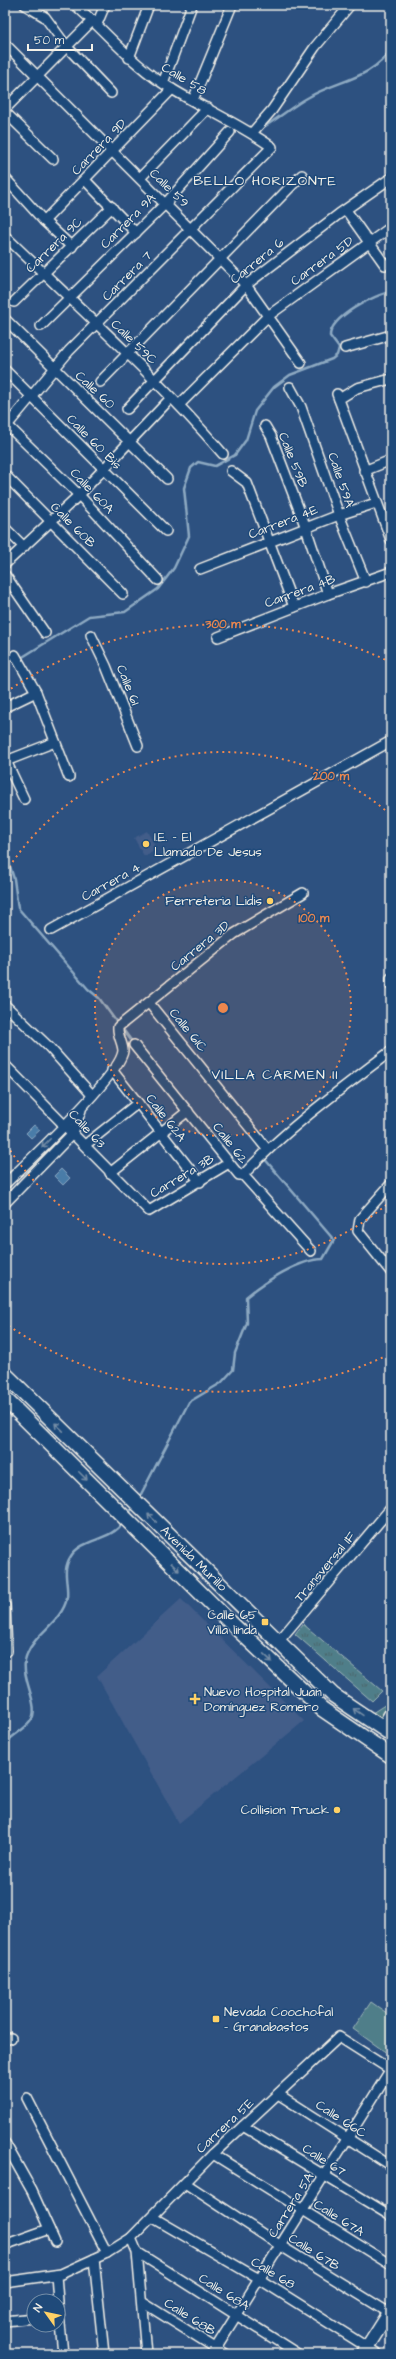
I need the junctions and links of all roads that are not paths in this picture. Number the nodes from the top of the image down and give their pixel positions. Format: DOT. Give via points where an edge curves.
graph roads {
  1 [pos="25,5"];
  2 [pos="75,5"];
  3 [pos="105,5"];
  4 [pos="149,5"];
  5 [pos="192,5"];
  6 [pos="232,5"];
  7 [pos="350,5"];
  8 [pos="95,22"];
  9 [pos="5,44"];
  10 [pos="67,46"];
  11 [pos="129,58"];
  12 [pos="36,77"];
  13 [pos="163,83"];
  14 [pos="172,90"];
  15 [pos="110,93"];
  16 [pos="193,100"];
  17 [pos="208,108"];
  18 [pos="5,110"];
  19 [pos="230,132"];
  20 [pos="252,133"];
  21 [pos="272,147"];
  22 [pos="112,152"];
  23 [pos="53,159"];
  24 [pos="302,175"];
  25 [pos="5,178"];
  26 [pos="140,178"];
  27 [pos="391,178"];
  28 [pos="85,180"];
  29 [pos="166,203"];
  30 [pos="112,207"];
  31 [pos="346,210"];
  32 [pos="44,221"];
  33 [pos="391,226"];
  34 [pos="192,230"];
  35 [pos="136,233"];
  36 [pos="5,236"];
  37 [pos="370,241"];
  38 [pos="72,247"];
  39 [pos="221,259"];
  40 [pos="391,263"];
  41 [pos="44,274"];
  42 [pos="246,285"];
  43 [pos="69,296"];
  44 [pos="14,302"];
  45 [pos="268,316"];
  46 [pos="5,320"];
  47 [pos="97,325"];
  48 [pos="41,326"];
  49 [pos="391,335"];
  50 [pos="344,348"];
  51 [pos="128,355"];
  52 [pos="301,363"];
  53 [pos="53,368"];
  54 [pos="5,370"];
  55 [pos="154,380"];
  56 [pos="100,382"];
  57 [pos="389,382"];
  58 [pos="290,387"];
  59 [pos="31,396"];
  60 [pos="171,398"];
  61 [pos="179,405"];
  62 [pos="127,409"];
  63 [pos="6,426"];
  64 [pos="264,426"];
  65 [pos="130,441"];
  66 [pos="223,454"];
  67 [pos="391,460"];
  68 [pos="103,470"];
  69 [pos="231,471"];
  70 [pos="364,471"];
  71 [pos="5,475"];
  72 [pos="167,478"];
  73 [pos="79,495"];
  74 [pos="376,503"];
  75 [pos="339,515"];
  76 [pos="51,522"];
  77 [pos="5,528"];
  78 [pos="306,528"];
  79 [pos="166,531"];
  80 [pos="391,540"];
  81 [pos="270,541"];
  82 [pos="24,547"];
  83 [pos="5,564"];
  84 [pos="200,568"];
  85 [pos="391,572"];
  86 [pos="6,577"];
  87 [pos="158,580"];
  88 [pos="366,582"];
  89 [pos="123,594"];
  90 [pos="328,594"];
  91 [pos="294,607"];
  92 [pos="45,632"];
  93 [pos="91,635"];
  94 [pos="218,637"];
  95 [pos="18,659"];
  96 [pos="36,692"];
  97 [pos="5,708"];
  98 [pos="391,741"];
  99 [pos="55,742"];
  100 [pos="138,746"];
  101 [pos="69,777"];
  102 [pos="24,799"];
  103 [pos="303,893"];
  104 [pos="52,930"];
  105 [pos="391,978"];
  106 [pos="391,985"];
  107 [pos="149,1003"];
  108 [pos="5,1005"];
  109 [pos="134,1045"];
  110 [pos="391,1051"];
  111 [pos="5,1065"];
  112 [pos="112,1070"];
  113 [pos="92,1095"];
  114 [pos="138,1103"];
  115 [pos="83,1105"];
  116 [pos="188,1111"];
  117 [pos="64,1124"];
  118 [pos="73,1133"];
  119 [pos="161,1133"];
  120 [pos="84,1145"];
  121 [pos="266,1150"];
  122 [pos="229,1163"];
  123 [pos="110,1173"];
  124 [pos="243,1175"];
  125 [pos="200,1182"];
  126 [pos="5,1184"];
  127 [pos="391,1184"];
  128 [pos="5,1203"];
  129 [pos="150,1211"];
  130 [pos="311,1250"];
  131 [pos="391,1272"];
  132 [pos="5,1374"];
  133 [pos="5,1399"];
  134 [pos="391,1508"];
  135 [pos="5,1605"];
  136 [pos="278,1642"];
  137 [pos="5,1652"];
  138 [pos="391,1710"];
  139 [pos="386,1731"];
  140 [pos="391,1756"];
  141 [pos="391,2070"];
  142 [pos="278,2094"];
  143 [pos="27,2098"];
  144 [pos="243,2126"];
  145 [pos="347,2139"];
  146 [pos="5,2143"];
  147 [pos="213,2154"];
  148 [pos="391,2166"];
  149 [pos="325,2176"];
  150 [pos="185,2183"];
  151 [pos="303,2211"];
  152 [pos="391,2216"];
  153 [pos="152,2217"];
  154 [pos="49,2229"];
  155 [pos="131,2238"];
  156 [pos="55,2242"];
  157 [pos="7,2244"];
  158 [pos="281,2246"];
  159 [pos="137,2252"];
  160 [pos="107,2253"];
  161 [pos="94,2259"];
  162 [pos="391,2265"];
  163 [pos="56,2275"];
  164 [pos="259,2279"];
  165 [pos="5,2282"];
  166 [pos="57,2293"];
  167 [pos="142,2302"];
  168 [pos="390,2312"];
  169 [pos="236,2315"];
  170 [pos="26,2319"];
  171 [pos="5,2321"];
  172 [pos="60,2333"];
  173 [pos="214,2351"];
  174 [pos="365,2351"];
  175 [pos="104,2353"];
  176 [pos="63,2354"];
  177 [pos="93,2354"];
  178 [pos="146,2354"];
  179 [pos="225,2354"];
  180 [pos="298,2354"];
  181 [pos="378,2354"];
  1 -- 10 [label="street" via="44,17"];
  2 -- 8 [label="street, Calle 58"];
  3 -- 8 [label="street"];
  4 -- 11 [label="street"];
  5 -- 13 [label="street"];
  6 -- 16 [label="street"];
  7 -- 20 [label="street" via="315,47 272,110"];
  8 -- 10 [label="street"];
  8 -- 11 [label="street, Calle 58"];
  9 -- 12 [label="street, Calle 59"];
  10 -- 12 [label="street"];
  10 -- 15 [label="street"];
  11 -- 13 [label="street, Calle 58"];
  12 -- 18 [label="street"];
  12 -- 22 [label="street, Calle 59"];
  13 -- 14 [label="street, Calle 58"];
  14 -- 16 [label="street, Calle 58"];
  14 -- 22 [label="street, Carrera 9D"];
  16 -- 17 [label="street, Calle 58"];
  17 -- 20 [label="street, Calle 58"];
  17 -- 26 [label="street"];
  18 -- 23 [label="street"];
  19 -- 29 [label="street, Carrera 9A"];
  20 -- 21 [label="street, Calle 58"];
  21 -- 34 [label="street, Carrera 7"];
  22 -- 26 [label="street, Calle 59"];
  22 -- 28 [label="street, Carrera 9D"];
  24 -- 39 [label="street"];
  25 -- 32 [label="street"];
  26 -- 29 [label="street, Calle 59"];
  27 -- 31 [label="street, Carrera 6"];
  28 -- 30 [label="street"];
  28 -- 32 [label="street, Carrera 9D"];
  29 -- 34 [label="street, Calle 59"];
  29 -- 35 [label="street, Carrera 9A"];
  30 -- 35 [label="street"];
  30 -- 38 [label="street, Carrera 9C"];
  31 -- 37 [label="street"];
  31 -- 42 [label="street, Carrera 6"];
  32 -- 38 [label="street"];
  33 -- 37 [label="street, Carrera 5D"];
  34 -- 39 [label="street, Calle 59"];
  34 -- 47 [label="street, Carrera 7"];
  35 -- 43 [label="street, Carrera 9A"];
  36 -- 41 [label="street, Calle 59C"];
  37 -- 40 [label="street" via="385,265"];
  37 -- 45 [label="street, Carrera 5D"];
  38 -- 41 [label="street, Carrera 9C"];
  39 -- 42 [label="street, Calle 59"];
  39 -- 51 [label="street"];
  41 -- 43 [label="street, Calle 59C"];
  41 -- 44 [label="street, Carrera 9C"];
  42 -- 45 [label="street, Calle 59"];
  42 -- 55 [label="street, Carrera 6"];
  43 -- 47 [label="street, Calle 59C"];
  43 -- 48 [label="street, Carrera 9A"];
  45 -- 52 [label="street, Calle 59"];
  45 -- 61 [label="street, Carrera 5D"];
  46 -- 53 [label="street, Calle 60"];
  47 -- 51 [label="street, Calle 59C"];
  47 -- 53 [label="street, Carrera 7"];
  49 -- 50 [label="street"];
  51 -- 55 [label="street, Calle 59C"];
  51 -- 56 [label="street"];
  53 -- 59 [label="street, Carrera 7"];
  53 -- 65 [label="street, Calle 60"];
  54 -- 59 [label="street, Calle 60 Bis"];
  55 -- 60 [label="street, Calle 59C"];
  55 -- 62 [label="street, Carrera 6"];
  57 -- 70 [label="street" via="357,388 338,397"];
  58 -- 75 [label="street, Calle 59A" via="301,407"];
  59 -- 63 [label="street, Carrera 7"];
  59 -- 68 [label="street, Calle 60 Bis"];
  60 -- 61 [label="street, Calle 59C"];
  60 -- 65 [label="street"];
  61 -- 66 [label="street, Calle 59C"];
  63 -- 73 [label="street, Calle 60A"];
  64 -- 78 [label="street, Calle 59B" via="271,436"];
  65 -- 68 [label="street"];
  65 -- 72 [label="street, Calle 60"];
  67 -- 70 [label="street"];
  68 -- 73 [label="street"];
  68 -- 79 [label="street, Calle 60 Bis"];
  69 -- 81 [label="street" via="247,483"];
  70 -- 74 [label="street"];
  71 -- 76 [label="street, Calle 60B"];
  73 -- 76 [label="street"];
  73 -- 87 [label="street, Calle 60A"];
  74 -- 75 [label="street, Carrera 4E"];
  74 -- 80 [label="street"];
  75 -- 78 [label="street, Carrera 4E"];
  75 -- 88 [label="street, Calle 59A"];
  76 -- 82 [label="street"];
  76 -- 89 [label="street, Calle 60B"];
  77 -- 82 [label="street"];
  78 -- 81 [label="street, Carrera 4E"];
  78 -- 90 [label="street, Calle 59B"];
  81 -- 84 [label="street, Carrera 4E"];
  81 -- 91 [label="street"];
  82 -- 83 [label="street"];
  85 -- 88 [label="street, Carrera 4B"];
  86 -- 92 [label="street"];
  88 -- 90 [label="street, Carrera 4B"];
  90 -- 91 [label="street, Carrera 4B"];
  91 -- 94 [label="street, Carrera 4B"];
  93 -- 100 [label="street, Calle 61"];
  95 -- 96 [label="street"];
  96 -- 97 [label="street"];
  96 -- 99 [label="street"];
  98 -- 104 [label="street, Carrera 4"];
  99 -- 101 [label="street"];
  99 -- 102 [label="street" via="6,761"];
  103 -- 107 [label="street, Carrera 3D" via="238,931"];
  105 -- 106 [label="street"];
  107 -- 112 [label="street, Carrera 3D" via="120,1025 123,1051"];
  107 -- 121 [label="street, Calle 61C"];
  108 -- 113 [label="street" via="49,1047"];
  109 -- 116 [label="street, Calle 62"];
  110 -- 121 [label="street"];
  111 -- 117 [label="street, Calle 63"];
  112 -- 113 [label="street"];
  112 -- 114 [label="street, Calle 62A"];
  113 -- 115 [label="street"];
  114 -- 119 [label="street, Calle 62A"];
  114 -- 120 [label="street"];
  115 -- 117 [label="street"];
  115 -- 118 [label="street"];
  116 -- 119 [label="street"];
  116 -- 122 [label="street, Calle 62"];
  117 -- 118 [label="street, Calle 63"];
  117 -- 126 [label="street, one-way"];
  118 -- 120 [label="street, Calle 63"];
  118 -- 128 [label="street"];
  119 -- 123 [label="street"];
  119 -- 125 [label="street, Calle 62A"];
  120 -- 123 [label="street, Calle 63"];
  121 -- 124 [label="street"];
  122 -- 124 [label="street, Calle 62" via="239,1175"];
  122 -- 125 [label="street, Carrera 3B"];
  123 -- 129 [label="street, Calle 63"];
  124 -- 130 [label="street, Calle 62"];
  125 -- 129 [label="street, Carrera 3B"];
  127 -- 131 [label="street" via="360,1220 358,1231"];
  136 -- 132 [label="main road, Avenida Murillo, one-way"];
  133 -- 140 [label="main road, Avenida Murillo, one-way" via="230,1622 322,1709"];
  134 -- 136 [label="street, Transversal 1F"];
  135 -- 137 [label="street"];
  139 -- 136 [label="main road, Avenida Murillo, one-way" via="333,1695"];
  138 -- 139 [label="street"];
  141 -- 142 [label="street, Carrera 5E" via="339,2037"];
  141 -- 145 [label="street, Carrera 5A"];
  142 -- 144 [label="street, Carrera 5E"];
  142 -- 145 [label="street, Calle 66C"];
  143 -- 160 [label="street"];
  144 -- 147 [label="street, Carrera 5E"];
  144 -- 149 [label="street, Calle 67"];
  145 -- 148 [label="street, Calle 66C"];
  145 -- 149 [label="street, Carrera 5A"];
  146 -- 154 [label="street" via="32,2191"];
  147 -- 150 [label="street, Carrera 5E"];
  147 -- 151 [label="street, Calle 67A"];
  149 -- 151 [label="street, Carrera 5A"];
  149 -- 152 [label="street, Calle 67"];
  150 -- 153 [label="street, Carrera 5E"];
  150 -- 158 [label="street, Calle 67B"];
  151 -- 158 [label="street, Carrera 5A"];
  151 -- 162 [label="street, Calle 67A"];
  153 -- 155 [label="street, Carrera 5E"];
  153 -- 164 [label="street, Calle 68"];
  154 -- 156 [label="street"];
  154 -- 157 [label="street"];
  155 -- 159 [label="street"];
  155 -- 160 [label="street, Carrera 5E"];
  158 -- 164 [label="street, Carrera 5A"];
  158 -- 168 [label="street, Calle 67B"];
  159 -- 167 [label="street"];
  159 -- 169 [label="street, Calle 68A"];
  160 -- 161 [label="street, Carrera 5E"];
  161 -- 163 [label="street, Carrera 5E"];
  161 -- 175 [label="street"];
  163 -- 165 [label="street, Carrera 5E"];
  163 -- 166 [label="street"];
  164 -- 169 [label="street, Carrera 5A"];
  164 -- 174 [label="street, Calle 68"];
  167 -- 173 [label="street, Calle 68B"];
  167 -- 178 [label="street"];
  168 -- 174 [label="street"];
  169 -- 173 [label="street, Carrera 5A"];
  169 -- 180 [label="street, Calle 68A"];
  170 -- 171 [label="street"];
  172 -- 176 [label="street"];
  173 -- 179 [label="street, Calle 68B"];
  174 -- 181 [label="street, Calle 68"];
  175 -- 177 [label="street"];
}
